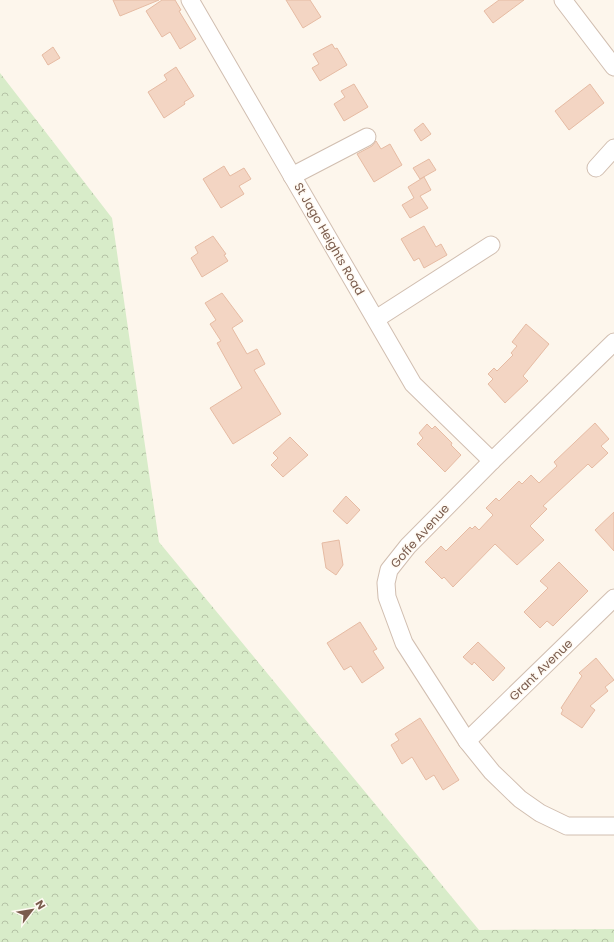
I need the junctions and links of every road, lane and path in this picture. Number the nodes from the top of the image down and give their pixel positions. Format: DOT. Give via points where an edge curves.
graph roads {
  1 [pos="190,0"];
  2 [pos="563,0"];
  3 [pos="614,67"];
  4 [pos="367,137"];
  5 [pos="614,148"];
  6 [pos="596,168"];
  7 [pos="292,176"];
  8 [pos="491,245"];
  9 [pos="376,319"];
  10 [pos="614,342"];
  11 [pos="492,461"];
  12 [pos="614,598"];
  13 [pos="467,741"];
  14 [pos="614,826"];
  1 -- 7 [label="street, St Jago Heights Road"];
  2 -- 3 [label="street"];
  4 -- 7 [label="street"];
  5 -- 6 [label="street"];
  7 -- 9 [label="street, St Jago Heights Road"];
  8 -- 9 [label="street"];
  9 -- 11 [label="street, St Jago Heights Road" via="413,384"];
  10 -- 11 [label="street, Goffe Avenue"];
  11 -- 13 [label="street, Goffe Avenue" via="396,560 389,570 386,583 387,597 404,642"];
  12 -- 13 [label="street, Grant Avenue"];
  13 -- 14 [label="street, Goffe Avenue" via="492,772 520,799 540,813 567,826"];
}
